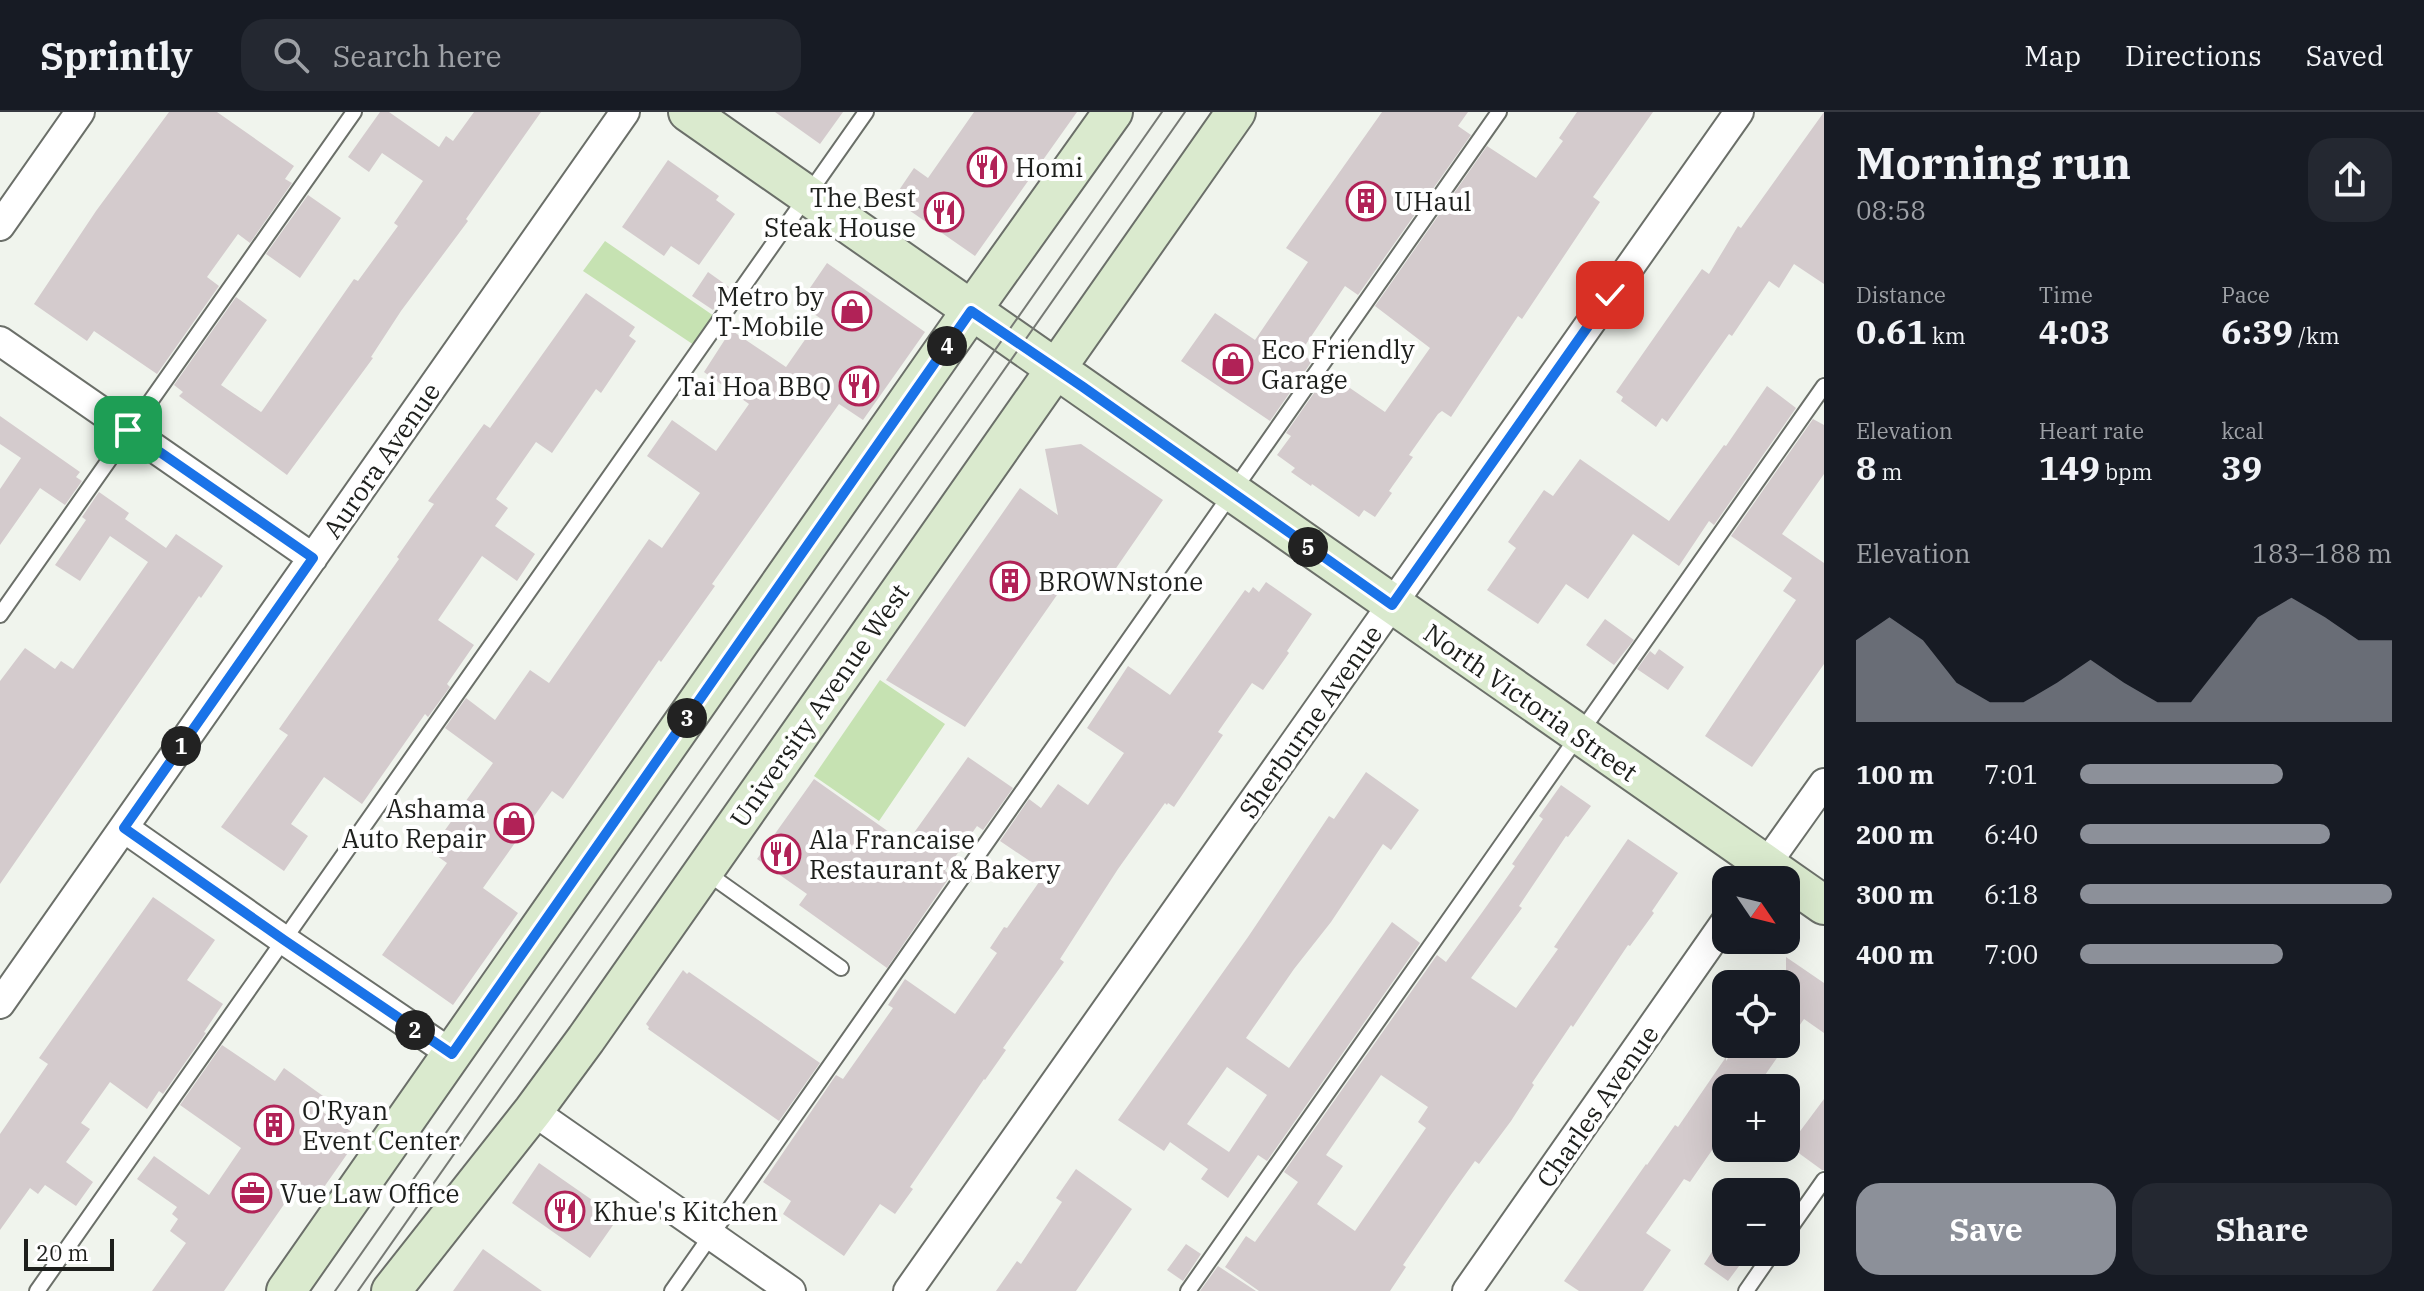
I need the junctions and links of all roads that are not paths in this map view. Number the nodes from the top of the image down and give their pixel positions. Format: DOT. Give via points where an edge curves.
graph roads {
  1 [pos="80,112"];
  2 [pos="354,112"];
  3 [pos="625,112"];
  4 [pos="688,112"];
  5 [pos="866,112"];
  6 [pos="1113,112"];
  7 [pos="1236,112"];
  8 [pos="1499,112"];
  9 [pos="1739,112"];
  10 [pos="808,195"];
  11 [pos="0,226"];
  12 [pos="971,311"];
  13 [pos="0,341"];
  14 [pos="1055,368"];
  15 [pos="1824,386"];
  16 [pos="128,430"];
  17 [pos="1232,494"];
  18 [pos="313,558"];
  19 [pos="1392,605"];
  20 [pos="0,615"];
  21 [pos="1579,736"];
  22 [pos="1824,783"];
  23 [pos="124,828"];
  24 [pos="1752,866"];
  25 [pos="1764,866"];
  26 [pos="703,870"];
  27 [pos="1800,893"];
  28 [pos="1824,905"];
  29 [pos="284,940"];
  30 [pos="1712,941"];
  31 [pos="841,968"];
  32 [pos="0,1004"];
  33 [pos="452,1054"];
  34 [pos="533,1111"];
  35 [pos="1824,1180"];
  36 [pos="1800,1214"];
  37 [pos="710,1236"];
  38 [pos="1763,1266"];
  39 [pos="37,1291"];
  40 [pos="286,1291"];
  41 [pos="391,1291"];
  42 [pos="672,1291"];
  43 [pos="791,1291"];
  44 [pos="908,1291"];
  45 [pos="1188,1291"];
  46 [pos="1467,1291"];
  47 [pos="1746,1291"];
  1 -- 11 [label="street"];
  2 -- 16 [label="lane"];
  3 -- 18 [label="street, Aurora Avenue"];
  4 -- 10 [label="main road, North Victoria Street"];
  5 -- 10 [label="lane"];
  6 -- 12 [label="main road"];
  7 -- 14 [label="main road, University Avenue West"];
  8 -- 17 [label="lane"];
  9 -- 19 [label="street, Sherburne Avenue"];
  10 -- 12 [label="main road, North Victoria Street"];
  10 -- 29 [label="lane"];
  12 -- 14 [label="main road, North Victoria Street"];
  12 -- 33 [label="main road"];
  13 -- 16 [label="street"];
  14 -- 17 [label="main road, North Victoria Street"];
  14 -- 26 [label="main road, University Avenue West"];
  15 -- 21 [label="lane"];
  16 -- 18 [label="street"];
  16 -- 20 [label="lane"];
  17 -- 19 [label="main road, North Victoria Street"];
  17 -- 37 [label="lane"];
  18 -- 23 [label="street, Aurora Avenue"];
  19 -- 21 [label="main road, North Victoria Street"];
  19 -- 44 [label="street, Sherburne Avenue"];
  21 -- 24 [label="main road, North Victoria Street"];
  21 -- 45 [label="lane"];
  22 -- 25 [label="street"];
  23 -- 29 [label="street"];
  23 -- 32 [label="street, Aurora Avenue"];
  26 -- 31 [label="lane"];
  26 -- 34 [label="main road, University Avenue West"];
  27 -- 28 [label="main road, North Victoria Street"];
  29 -- 33 [label="street"];
  29 -- 39 [label="lane"];
  30 -- 46 [label="street, Charles Avenue"];
  33 -- 40 [label="main road"];
  34 -- 37 [label="street"];
  34 -- 41 [label="main road, University Avenue West"];
  35 -- 36 [label="lane"];
  37 -- 42 [label="lane"];
  37 -- 43 [label="street"];
  38 -- 47 [label="lane"];
}
